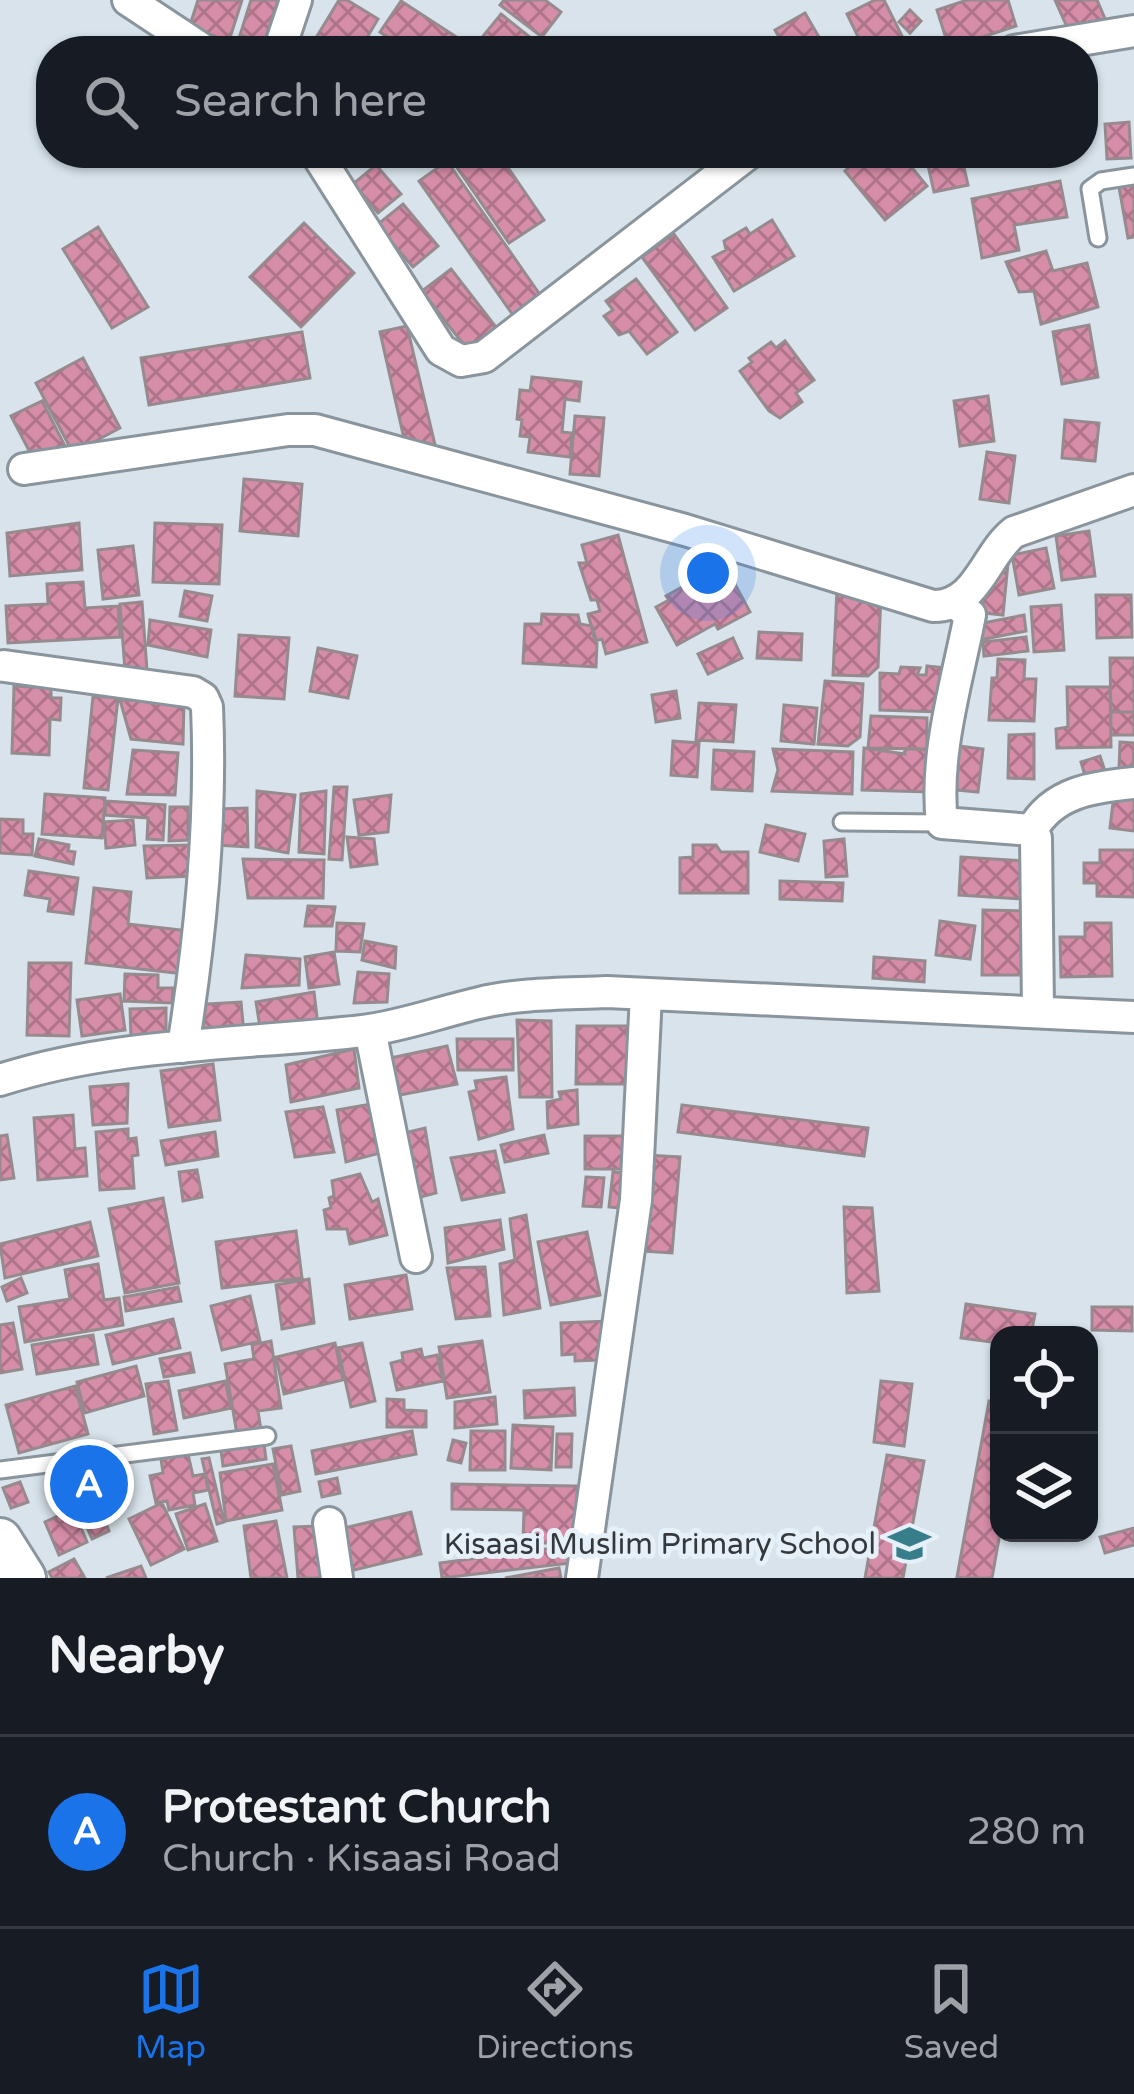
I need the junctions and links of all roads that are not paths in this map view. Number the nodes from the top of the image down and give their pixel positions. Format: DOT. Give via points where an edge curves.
graph roads {
  1 [pos="296,0"];
  2 [pos="148,6"];
  3 [pos="1134,31"];
  4 [pos="186,36"];
  5 [pos="284,36"];
  6 [pos="1098,37"];
  7 [pos="326,168"];
  8 [pos="730,168"];
  9 [pos="1134,176"];
  10 [pos="1098,238"];
  11 [pos="24,469"];
  12 [pos="1134,490"];
  13 [pos="956,602"];
  14 [pos="4,666"];
  15 [pos="1134,783"];
  16 [pos="842,822"];
  17 [pos="942,823"];
  18 [pos="1032,830"];
  19 [pos="646,994"];
  20 [pos="1038,1010"];
  21 [pos="1134,1017"];
  22 [pos="370,1030"];
  23 [pos="182,1047"];
  24 [pos="0,1080"];
  25 [pos="416,1256"];
  26 [pos="267,1436"];
  27 [pos="0,1470"];
  28 [pos="329,1523"];
  29 [pos="0,1540"];
  30 [pos="24,1578"];
  31 [pos="337,1578"];
  32 [pos="581,1578"];
  1 -- 5 [label="street"];
  2 -- 4 [label="street"];
  3 -- 6 [label="street"];
  7 -- 8 [label="street" via="441,350 472,361"];
  9 -- 10 [label="lane" via="1090,189"];
  11 -- 13 [label="street" via="315,430 933,605"];
  12 -- 13 [label="street" via="1014,532"];
  13 -- 17 [label="street" via="970,615 945,745"];
  14 -- 23 [label="street" via="193,692 207,706 202,914"];
  15 -- 18 [label="street" via="1073,793 1043,810"];
  16 -- 17 [label="lane"];
  17 -- 18 [label="street"];
  18 -- 20 [label="street"];
  19 -- 20 [label="street"];
  19 -- 22 [label="street" via="480,1002"];
  19 -- 32 [label="street" via="636,1200"];
  20 -- 21 [label="street"];
  22 -- 23 [label="street"];
  22 -- 25 [label="street"];
  23 -- 24 [label="street" via="48,1064"];
  26 -- 27 [label="lane"];
  28 -- 31 [label="street"];
  29 -- 30 [label="main road"];
}
